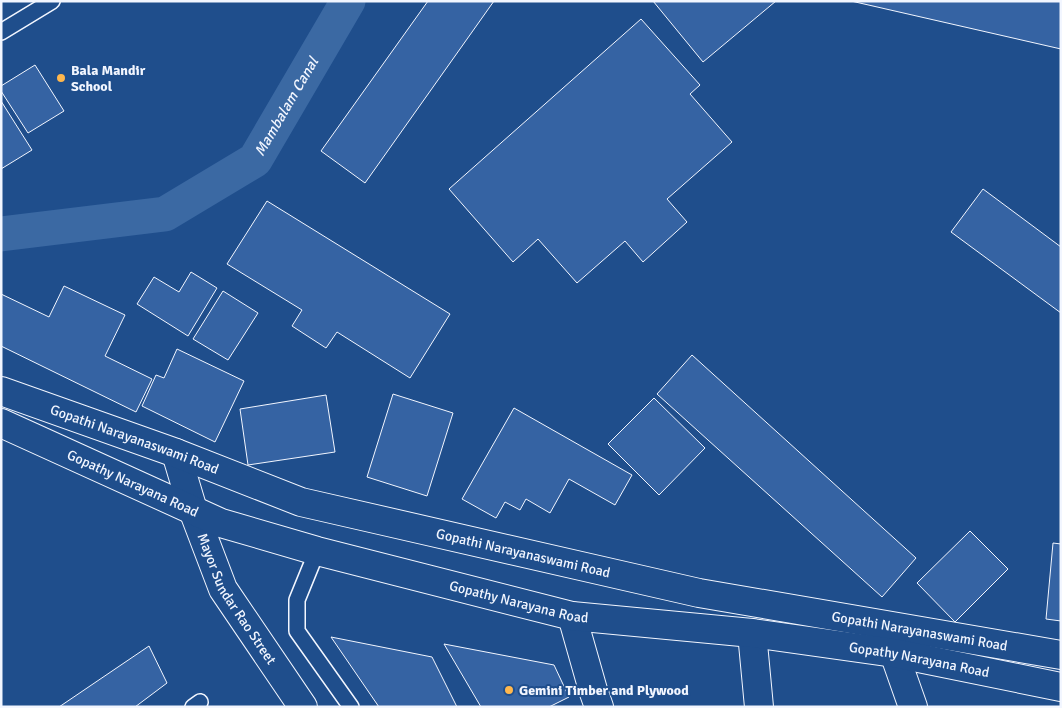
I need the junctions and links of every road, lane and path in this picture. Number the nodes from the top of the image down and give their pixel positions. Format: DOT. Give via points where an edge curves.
graph roads {
  1 [pos="52,1"];
  2 [pos="1,32"];
  3 [pos="1,391"];
  4 [pos="1,423"];
  5 [pos="176,453"];
  6 [pos="193,510"];
  7 [pos="317,551"];
  8 [pos="572,616"];
  9 [pos="752,633"];
  10 [pos="894,653"];
  11 [pos="1061,655"];
  12 [pos="1061,687"];
  13 [pos="303,707"];
  14 [pos="351,707"];
  15 [pos="599,707"];
  16 [pos="759,707"];
  17 [pos="913,707"];
  1 -- 2 [label="lane"];
  3 -- 5 [label="main road, Gopathi Narayanaswami Road"];
  4 -- 6 [label="main road, Gopathy Narayana Road"];
  5 -- 6 [label="main road, Mayor Sundar Rao Street"];
  5 -- 11 [label="main road, Gopathi Narayanaswami Road" via="301,502 689,591"];
  6 -- 7 [label="main road, Gopathy Narayana Road" via="221,522"];
  6 -- 13 [label="main road, Mayor Sundar Rao Street" via="222,589"];
  7 -- 8 [label="main road, Gopathy Narayana Road"];
  7 -- 14 [label="lane" via="297,600 297,631"];
  8 -- 9 [label="main road, Gopathy Narayana Road"];
  8 -- 15 [label="main road"];
  9 -- 10 [label="main road, Gopathy Narayana Road"];
  9 -- 16 [label="main road"];
  10 -- 12 [label="main road, Gopathy Narayana Road"];
  10 -- 17 [label="main road"];
}
